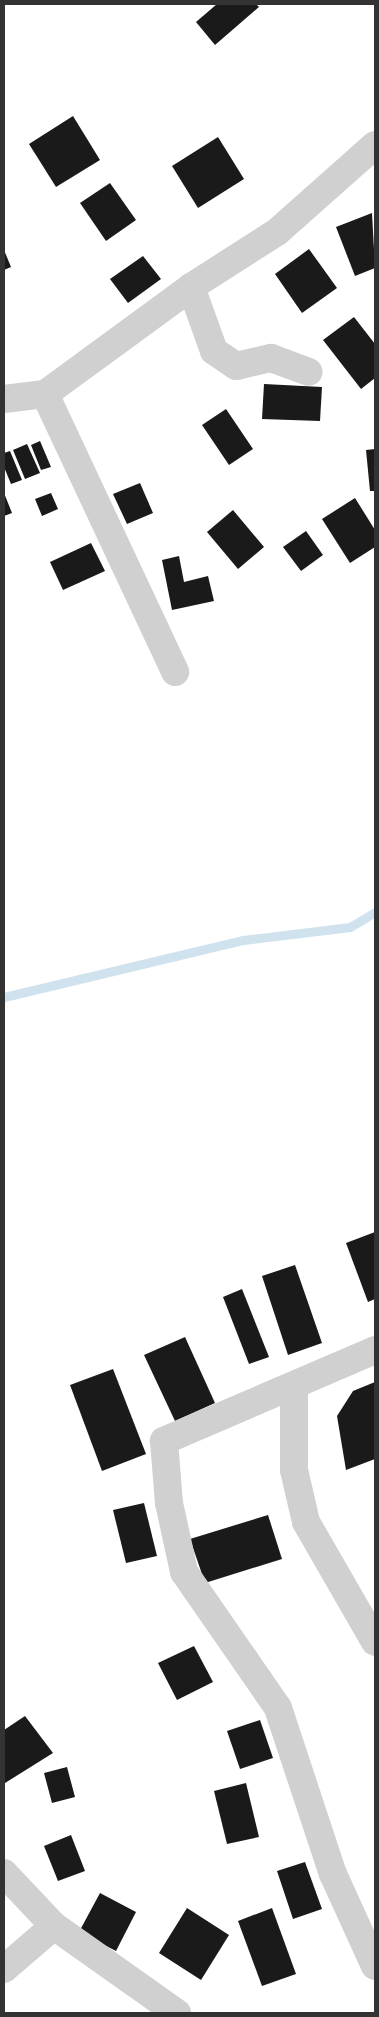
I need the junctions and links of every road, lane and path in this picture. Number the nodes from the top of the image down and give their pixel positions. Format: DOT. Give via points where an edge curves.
graph roads {
  1 [pos="375,145"];
  2 [pos="191,287"];
  3 [pos="309,372"];
  4 [pos="45,394"];
  5 [pos="4,399"];
  6 [pos="175,672"];
  7 [pos="375,1350"];
  8 [pos="294,1386"];
  9 [pos="375,1642"];
  10 [pos="4,1873"];
  11 [pos="54,1926"];
  12 [pos="375,1966"];
  13 [pos="4,1969"];
  14 [pos="177,2013"];
  1 -- 2 [label="street" via="277,232"];
  2 -- 3 [label="street" via="214,351 236,366 272,358"];
  2 -- 4 [label="street"];
  4 -- 5 [label="street"];
  4 -- 6 [label="street"];
  7 -- 8 [label="street"];
  8 -- 9 [label="street" via="294,1470 306,1522"];
  8 -- 12 [label="street" via="164,1441 169,1503 184,1572 278,1708 333,1874"];
  10 -- 11 [label="street"];
  11 -- 13 [label="street"];
  11 -- 14 [label="street"];
}
